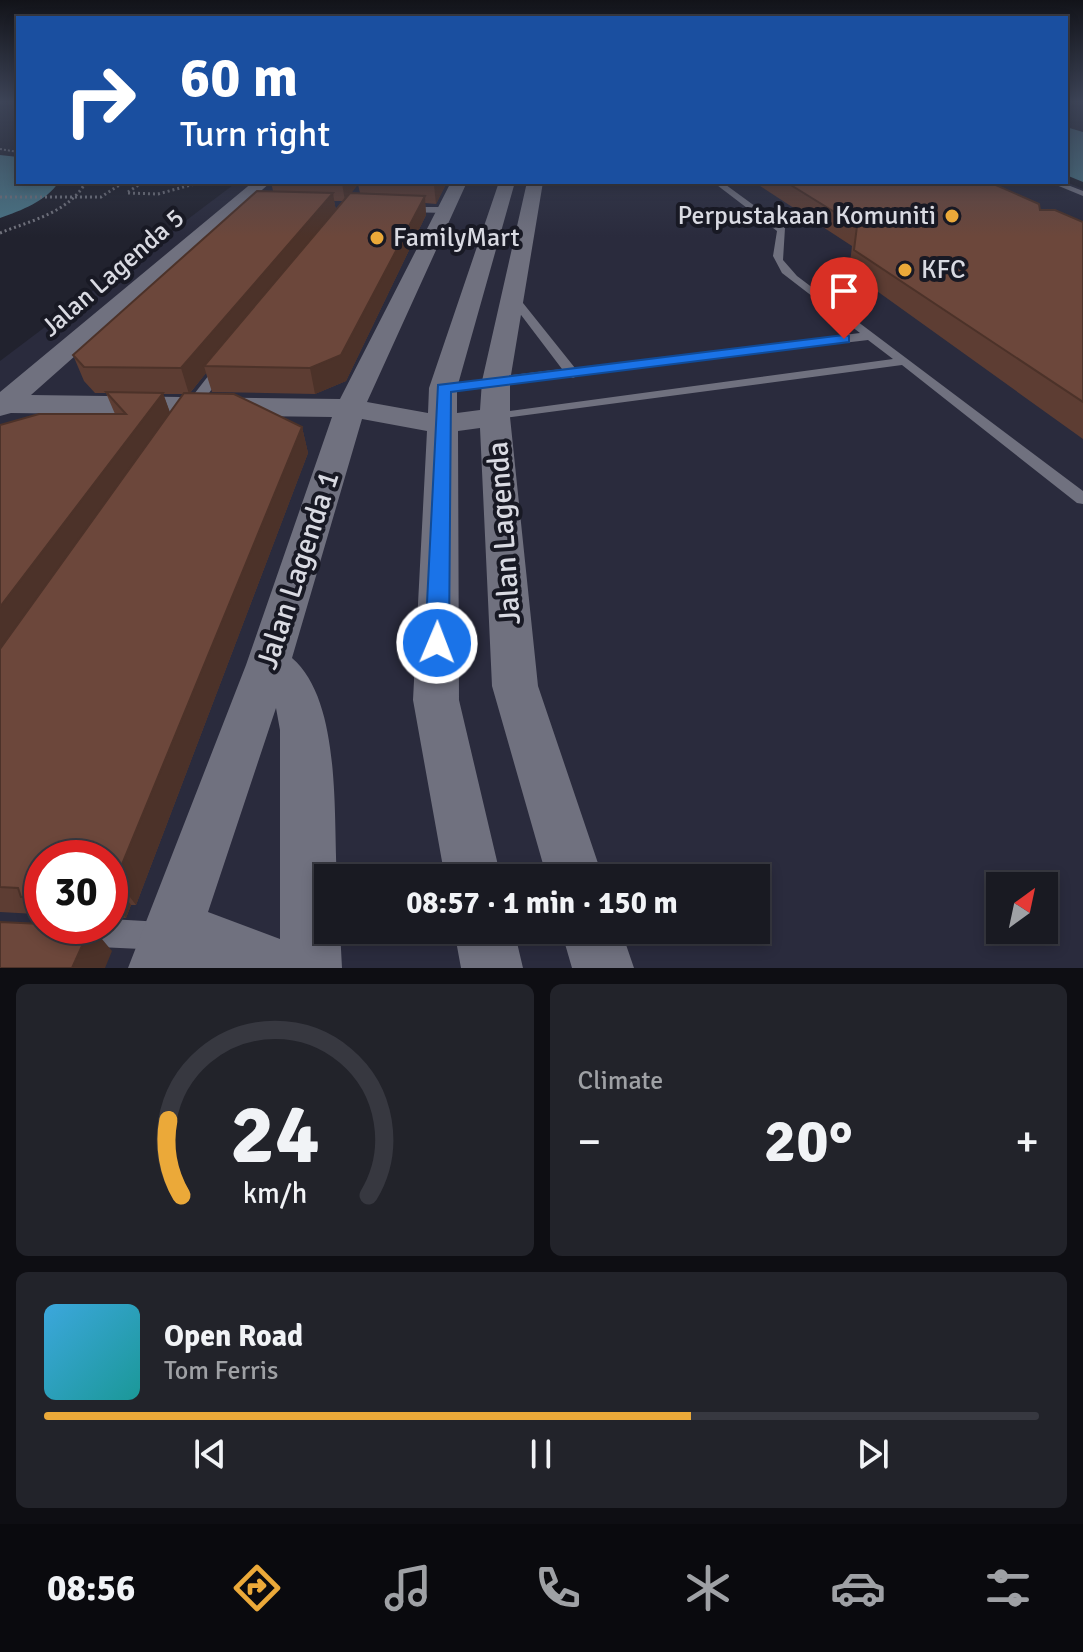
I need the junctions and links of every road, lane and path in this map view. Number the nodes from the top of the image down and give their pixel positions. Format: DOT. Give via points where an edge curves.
graph roads {
  1 [pos="85,184"];
  2 [pos="121,184"];
  3 [pos="140,184"];
  4 [pos="195,184"];
  5 [pos="506,184"];
  6 [pos="535,184"];
  7 [pos="720,184"];
  8 [pos="1058,184"];
  9 [pos="1083,194"];
  10 [pos="252,196"];
  11 [pos="453,196"];
  12 [pos="0,197"];
  13 [pos="398,208"];
  14 [pos="0,233"];
  15 [pos="511,295"];
  16 [pos="868,336"];
  17 [pos="231,356"];
  18 [pos="903,361"];
  19 [pos="573,374"];
  20 [pos="495,399"];
  21 [pos="2,406"];
  22 [pos="442,406"];
  23 [pos="350,408"];
  24 [pos="187,412"];
  25 [pos="1083,499"];
  26 [pos="268,665"];
  27 [pos="470,864"];
  28 [pos="571,864"];
  29 [pos="120,944"];
  30 [pos="487,944"];
  31 [pos="595,944"];
  32 [pos="165,952"];
  33 [pos="270,968"];
  34 [pos="311,968"];
  35 [pos="492,968"];
  36 [pos="603,968"];
  1 -- 14 [label="path" via="62,208"];
  2 -- 12 [label="path" via="101,197"];
  3 -- 4 [label="path" via="128,193 158,194"];
  5 -- 22 [label="street, Jalan Lagenda"];
  6 -- 15 [label="street, Jalan Lagenda"];
  7 -- 16 [label="lane" via="782,230 775,255 780,266"];
  8 -- 9 [label="lane"];
  10 -- 21 [label="street, Jalan Lagenda 5"];
  11 -- 13 [label="lane"];
  11 -- 23 [label="street, Jalan Lagenda 1"];
  15 -- 19 [label="lane"];
  15 -- 20 [label="street, Jalan Lagenda"];
  16 -- 18 [label="lane"];
  16 -- 19 [label="lane"];
  17 -- 24 [label="lane"];
  18 -- 20 [label="lane"];
  18 -- 25 [label="lane"];
  19 -- 20 [label="lane"];
  20 -- 22 [label="street"];
  20 -- 28 [label="street, Jalan Lagenda" via="515,686"];
  21 -- 24 [label="street"];
  22 -- 23 [label="street"];
  22 -- 27 [label="street, Jalan Lagenda" via="436,700"];
  23 -- 24 [label="street"];
  23 -- 26 [label="street, Jalan Lagenda 1"];
  26 -- 32 [label="street, Jalan Lagenda 1"];
  26 -- 34 [label="street" via="286,677 298,698 304,730"];
  29 -- 32 [label="lane"];
  30 -- 35 [label="street"];
  31 -- 36 [label="street"];
  32 -- 33 [label="street" via="216,942"];
}
